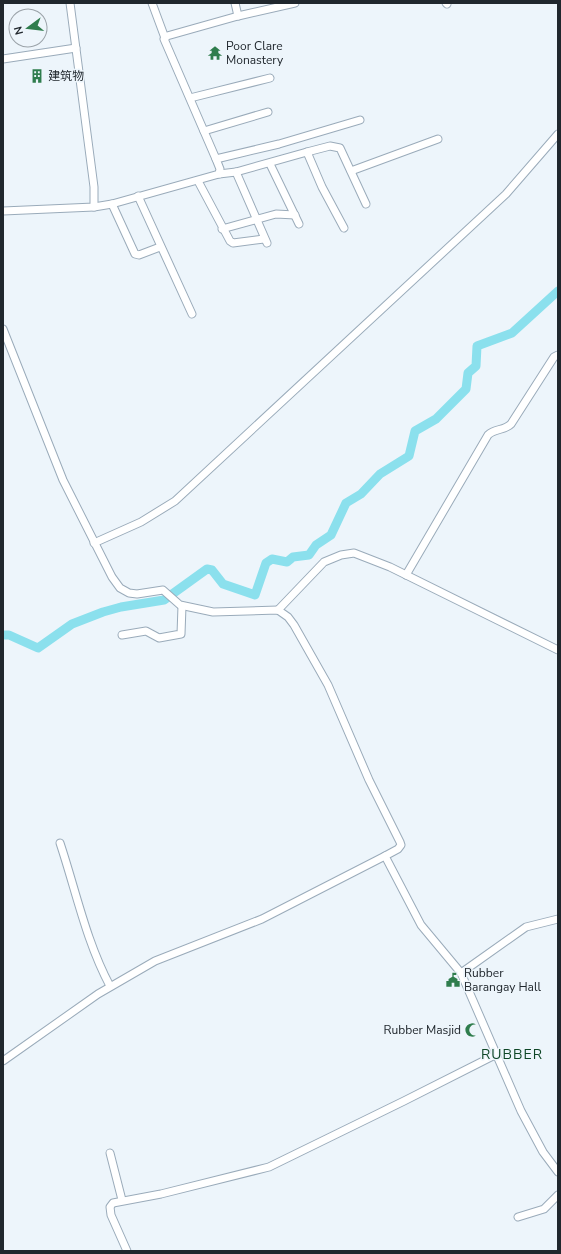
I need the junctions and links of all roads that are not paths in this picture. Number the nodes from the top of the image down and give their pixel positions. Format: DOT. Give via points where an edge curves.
graph roads {
  1 [pos="70,3"];
  2 [pos="152,3"];
  3 [pos="235,3"];
  4 [pos="295,3"];
  5 [pos="238,16"];
  6 [pos="165,38"];
  7 [pos="76,48"];
  8 [pos="3,59"];
  9 [pos="270,78"];
  10 [pos="190,98"];
  11 [pos="268,112"];
  12 [pos="360,120"];
  13 [pos="204,131"];
  14 [pos="558,134"];
  15 [pos="438,139"];
  16 [pos="307,152"];
  17 [pos="216,158"];
  18 [pos="270,164"];
  19 [pos="351,171"];
  20 [pos="236,172"];
  21 [pos="219,174"];
  22 [pos="198,181"];
  23 [pos="138,196"];
  24 [pos="112,204"];
  25 [pos="366,204"];
  26 [pos="94,207"];
  27 [pos="3,211"];
  28 [pos="295,215"];
  29 [pos="258,219"];
  30 [pos="299,224"];
  31 [pos="344,228"];
  32 [pos="222,229"];
  33 [pos="160,247"];
  34 [pos="192,314"];
  35 [pos="3,329"];
  36 [pos="557,354"];
  37 [pos="94,543"];
  38 [pos="406,575"];
  39 [pos="182,606"];
  40 [pos="278,610"];
  41 [pos="122,635"];
  42 [pos="558,650"];
  43 [pos="60,843"];
  44 [pos="384,856"];
  45 [pos="558,919"];
  46 [pos="461,973"];
  47 [pos="110,986"];
  48 [pos="497,1054"];
  49 [pos="3,1061"];
  50 [pos="110,1153"];
  51 [pos="558,1172"];
  52 [pos="558,1195"];
  53 [pos="122,1200"];
  54 [pos="518,1217"];
  55 [pos="127,1251"];
  1 -- 7 [label="street"];
  2 -- 6 [label="street"];
  3 -- 5 [label="street"];
  4 -- 5 [label="street"];
  5 -- 6 [label="street"];
  6 -- 10 [label="street"];
  7 -- 8 [label="street"];
  7 -- 26 [label="street" via="94,187"];
  9 -- 10 [label="street"];
  10 -- 13 [label="street"];
  11 -- 13 [label="street"];
  12 -- 17 [label="street" via="279,144"];
  13 -- 17 [label="street"];
  14 -- 37 [label="street" via="506,194 176,501 141,522"];
  15 -- 19 [label="street"];
  16 -- 18 [label="street"];
  16 -- 19 [label="street" via="330,146 337,147 343,151"];
  16 -- 31 [label="street"];
  17 -- 21 [label="street"];
  18 -- 20 [label="street"];
  18 -- 28 [label="street"];
  19 -- 25 [label="street"];
  20 -- 21 [label="street"];
  20 -- 29 [label="street"];
  21 -- 22 [label="street"];
  22 -- 23 [label="street"];
  22 -- 32 [label="street"];
  23 -- 24 [label="street"];
  23 -- 33 [label="street"];
  24 -- 26 [label="street"];
  24 -- 33 [label="street" via="135,254 139,255"];
  26 -- 27 [label="street"];
  28 -- 29 [label="street" via="276,214"];
  28 -- 30 [label="street"];
  29 -- 32 [label="street"];
  29 -- 32 [label="street" via="266,241 233,243"];
  33 -- 34 [label="street"];
  35 -- 37 [label="street" via="56,464"];
  36 -- 38 [label="street" via="511,424 488,435"];
  37 -- 39 [label="street" via="112,577 124,591 137,594 160,590 169,594"];
  38 -- 40 [label="street" via="354,553 341,555 324,562"];
  38 -- 42 [label="street"];
  39 -- 40 [label="street" via="222,613"];
  39 -- 41 [label="street" via="181,634 164,638 146,631"];
  40 -- 44 [label="street" via="294,625 328,684 369,780 400,842 398,849"];
  43 -- 47 [label="street" via="88,936"];
  44 -- 46 [label="street" via="422,925"];
  44 -- 47 [label="street" via="262,919 158,959"];
  45 -- 46 [label="street" via="526,927"];
  46 -- 48 [label="street"];
  47 -- 49 [label="street"];
  48 -- 51 [label="street" via="521,1111"];
  48 -- 53 [label="street" via="269,1167 161,1194"];
  50 -- 53 [label="street"];
  52 -- 54 [label="street" via="548,1207"];
  53 -- 55 [label="street" via="111,1204 110,1211"];
}
